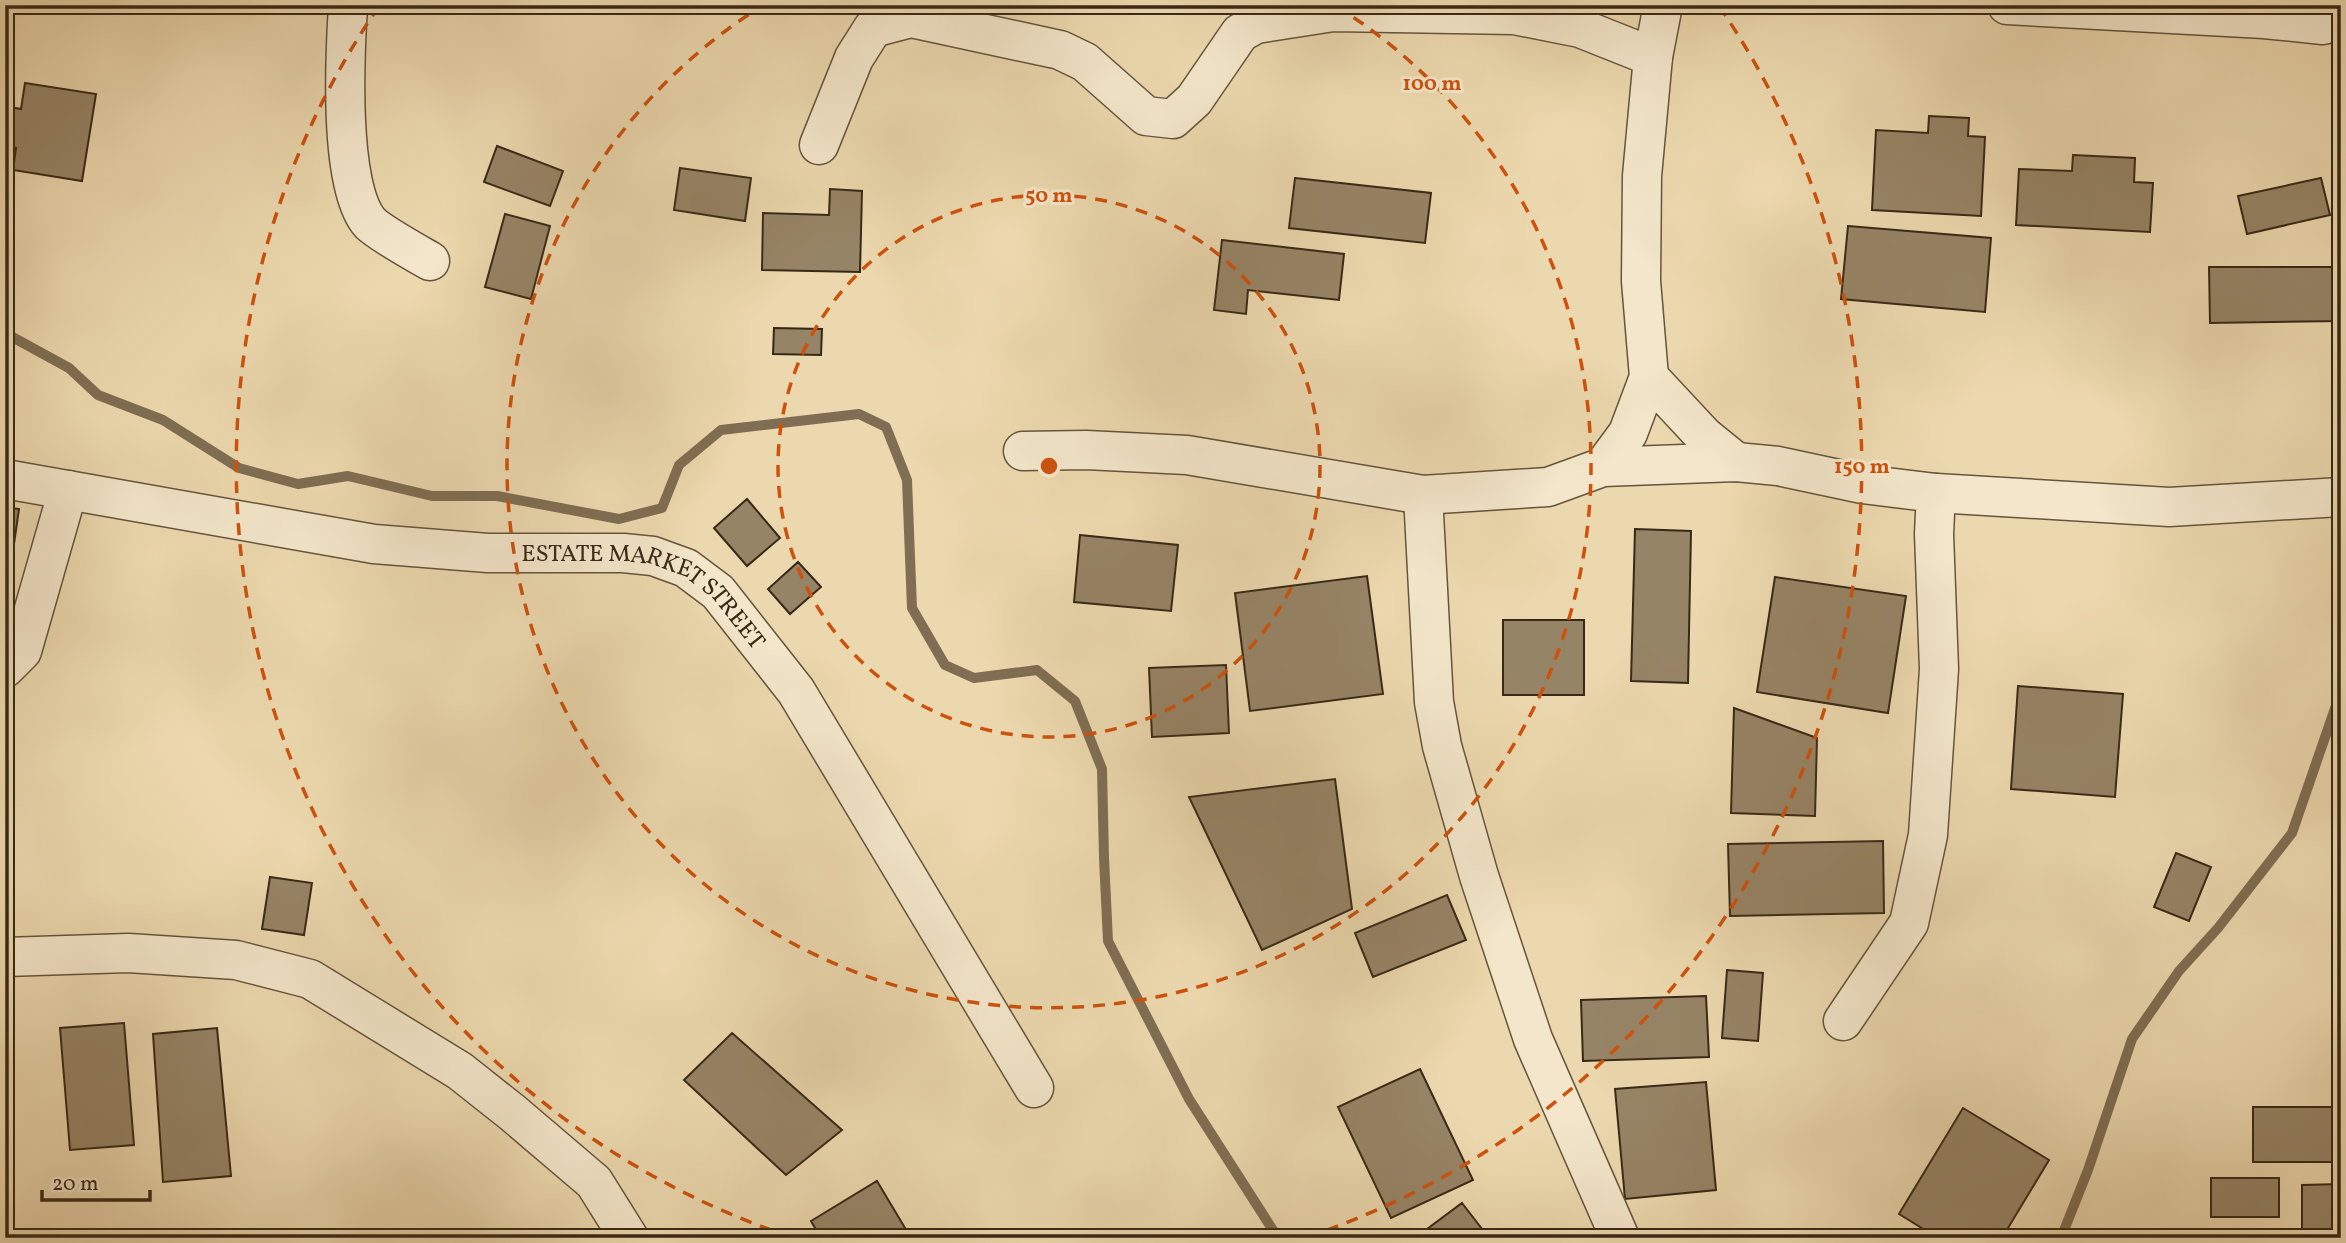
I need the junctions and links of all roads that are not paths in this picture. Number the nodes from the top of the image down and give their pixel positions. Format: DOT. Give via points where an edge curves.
graph roads {
  1 [pos="348,5"];
  2 [pos="1663,5"];
  3 [pos="2007,5"];
  4 [pos="2341,20"];
  5 [pos="1653,57"];
  6 [pos="819,145"];
  7 [pos="430,261"];
  8 [pos="1649,377"];
  9 [pos="1023,451"];
  10 [pos="1736,462"];
  11 [pos="1603,467"];
  12 [pos="5,479"];
  13 [pos="68,490"];
  14 [pos="1936,493"];
  15 [pos="1423,495"];
  16 [pos="2341,496"];
  17 [pos="5,668"];
  18 [pos="5,957"];
  19 [pos="1843,1021"];
  20 [pos="1034,1088"];
  21 [pos="629,1238"];
  22 [pos="1620,1238"];
  1 -- 7 [label="street" via="346,138 356,195 370,223"];
  2 -- 5 [label="street"];
  3 -- 4 [label="street" via="2323,25"];
  5 -- 6 [label="street" via="1580,28 1514,15 1333,12 1256,24 1240,33 1194,100 1173,119 1146,116 1085,62 1060,50 911,18 873,28 854,58"];
  5 -- 8 [label="street" via="1642,176 1641,255"];
  8 -- 10 [label="street" via="1704,436"];
  8 -- 11 [label="street" via="1628,433"];
  9 -- 15 [label="street" via="1187,455"];
  10 -- 11 [label="street"];
  10 -- 14 [label="street"];
  11 -- 15 [label="street" via="1548,487"];
  12 -- 13 [label="street, ESTATE MARKET STREET"];
  13 -- 17 [label="street" via="22,652"];
  13 -- 20 [label="street, ESTATE MARKET STREET" via="374,544 488,553 623,553 653,556 686,568 718,592 796,691"];
  14 -- 16 [label="street" via="2169,507"];
  14 -- 19 [label="street" via="1939,669 1928,835 1909,923"];
  15 -- 22 [label="street" via="1434,702 1442,746 1533,1039"];
  18 -- 21 [label="street" via="128,953 236,960 310,979 460,1071 513,1113 594,1182"];
}
